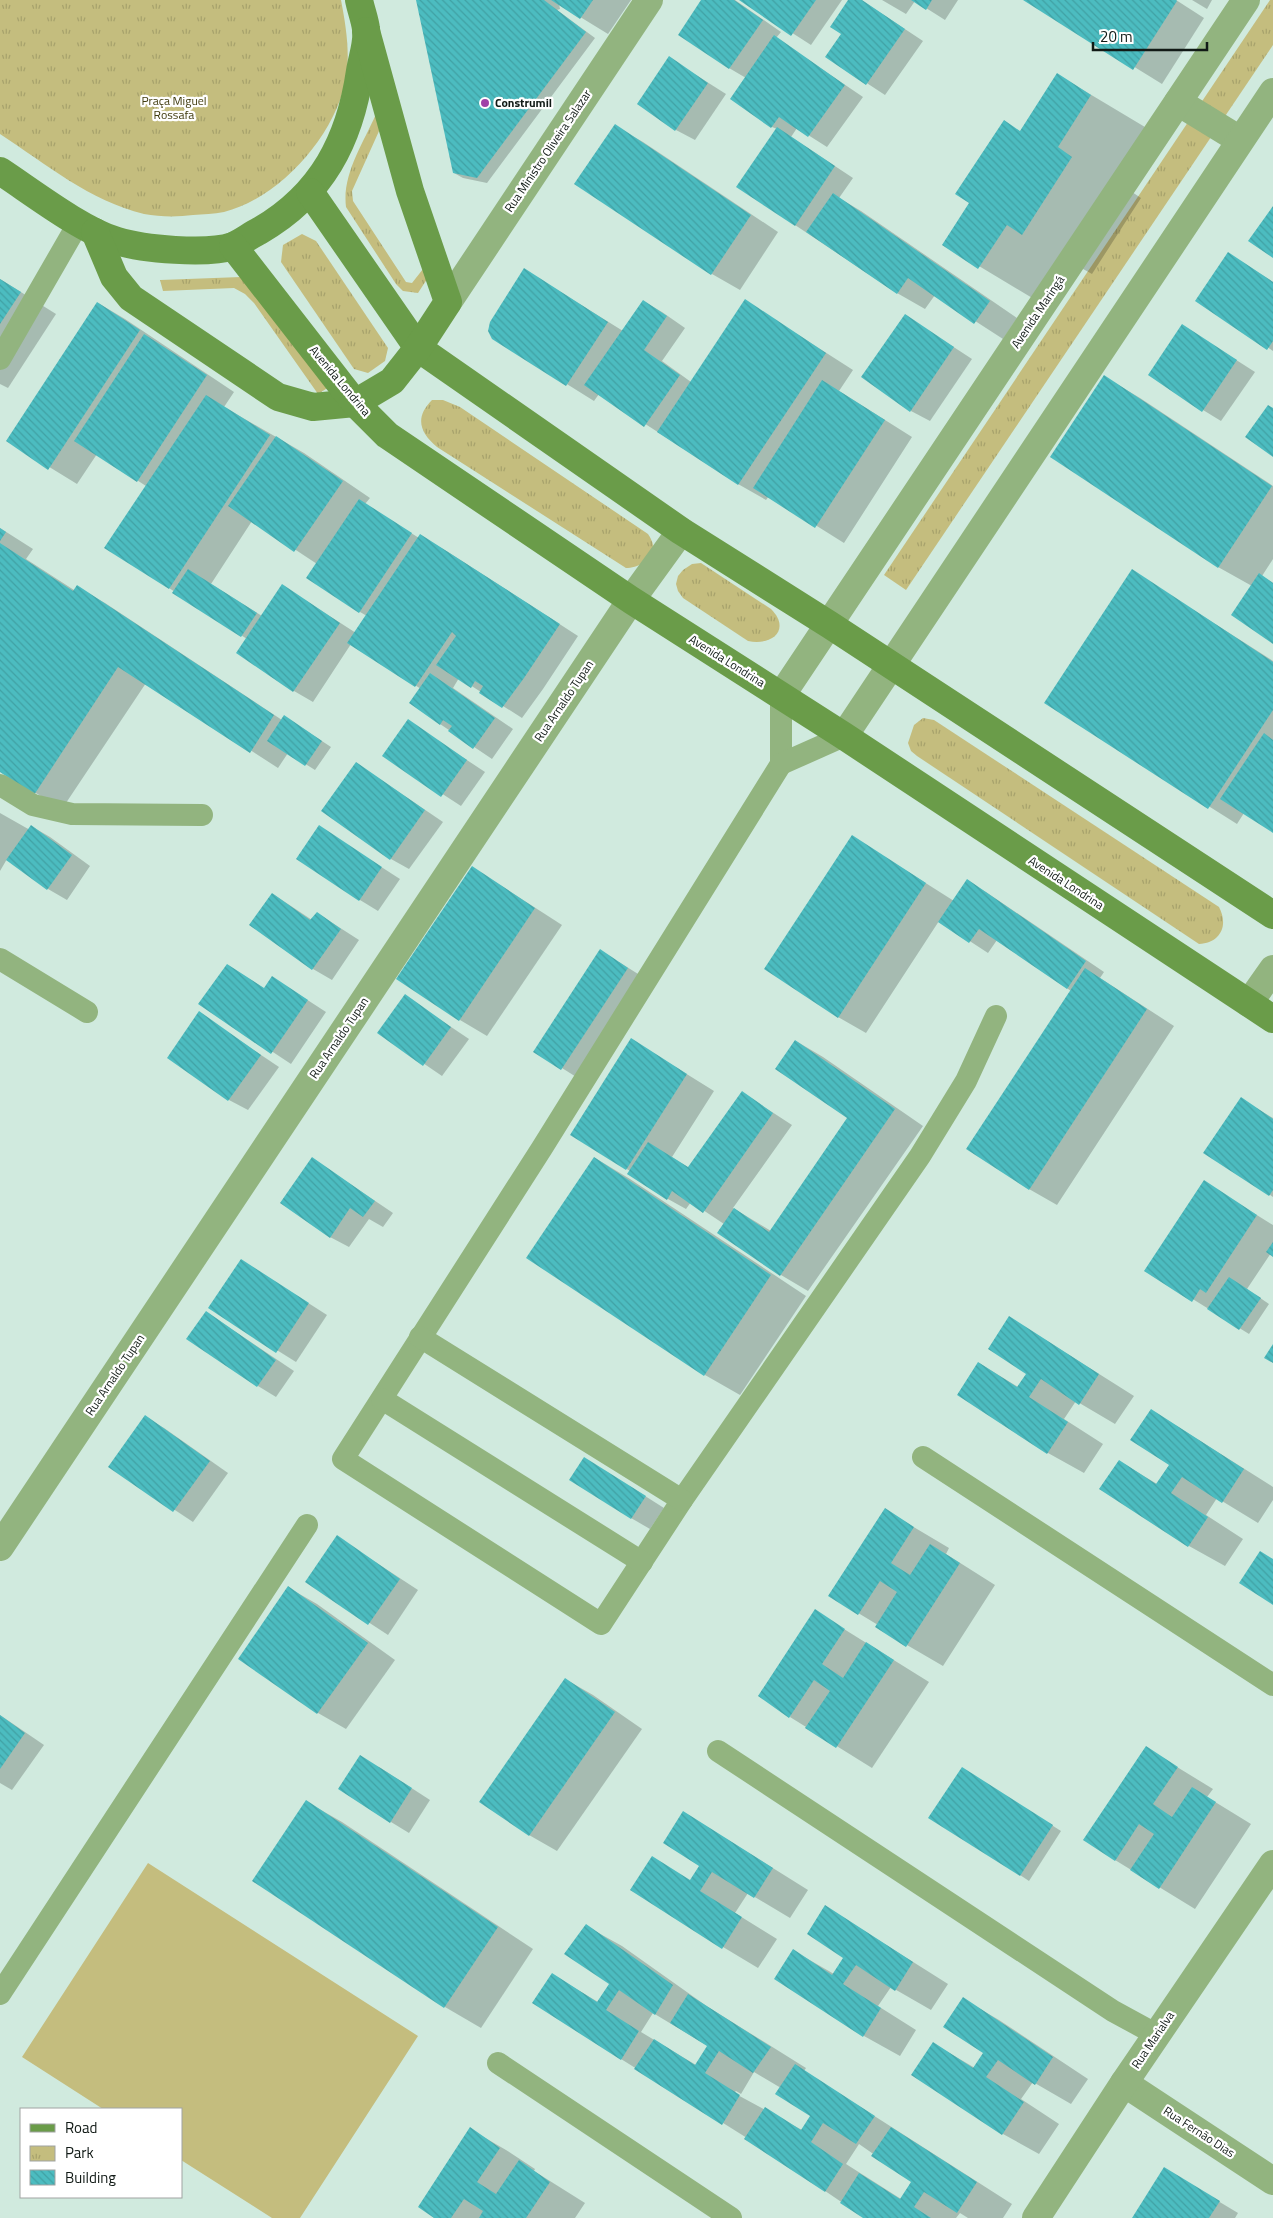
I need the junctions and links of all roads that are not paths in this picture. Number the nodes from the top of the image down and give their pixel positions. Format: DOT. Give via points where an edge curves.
graph roads {
  1 [pos="359,0"];
  2 [pos="649,0"];
  3 [pos="1246,0"];
  4 [pos="366,31"];
  5 [pos="1273,92"];
  6 [pos="1178,102"];
  7 [pos="1240,140"];
  8 [pos="0,171"];
  9 [pos="310,192"];
  10 [pos="87,227"];
  11 [pos="233,246"];
  12 [pos="448,302"];
  13 [pos="418,348"];
  14 [pos="0,359"];
  15 [pos="355,403"];
  16 [pos="681,531"];
  17 [pos="631,600"];
  18 [pos="830,625"];
  19 [pos="891,666"];
  20 [pos="781,696"];
  21 [pos="844,736"];
  22 [pos="781,764"];
  23 [pos="0,784"];
  24 [pos="202,815"];
  25 [pos="1273,915"];
  26 [pos="0,959"];
  27 [pos="1273,969"];
  28 [pos="1249,1003"];
  29 [pos="86,1012"];
  30 [pos="996,1016"];
  31 [pos="1273,1019"];
  32 [pos="420,1337"];
  33 [pos="382,1399"];
  34 [pos="923,1457"];
  35 [pos="682,1500"];
  36 [pos="307,1525"];
  37 [pos="0,1547"];
  38 [pos="642,1562"];
  39 [pos="1273,1685"];
  40 [pos="718,1751"];
  41 [pos="1273,1864"];
  42 [pos="0,1994"];
  43 [pos="1157,2035"];
  44 [pos="498,2063"];
  45 [pos="1124,2083"];
  46 [pos="1273,2181"];
  47 [pos="731,2218"];
  48 [pos="1036,2218"];
  1 -- 4 [label="main road"];
  2 -- 12 [label="street, Rua Ministro Oliveira Salazar"];
  3 -- 6 [label="street, Avenida Maringá"];
  4 -- 9 [label="main road" via="348,125 336,153"];
  4 -- 12 [label="main road" via="410,190"];
  5 -- 7 [label="street"];
  6 -- 7 [label="street"];
  6 -- 18 [label="street, Avenida Maringá"];
  7 -- 19 [label="street"];
  8 -- 10 [label="main road"];
  9 -- 11 [label="main road" via="280,219"];
  9 -- 13 [label="main road"];
  10 -- 11 [label="main road" via="117,241 170,249 209,250"];
  10 -- 14 [label="lane"];
  10 -- 15 [label="main road" via="114,277 131,298 278,397 312,407"];
  11 -- 15 [label="main road, Avenida Londrina"];
  12 -- 13 [label="main road"];
  13 -- 15 [label="main road" via="392,381"];
  13 -- 16 [label="main road"];
  15 -- 17 [label="main road, Avenida Londrina" via="387,435"];
  16 -- 17 [label="street, Rua Arnaldo Tupan"];
  16 -- 18 [label="main road"];
  17 -- 20 [label="main road, Avenida Londrina"];
  17 -- 37 [label="street, Rua Arnaldo Tupan"];
  18 -- 19 [label="main road"];
  18 -- 20 [label="street, Avenida Maringá"];
  19 -- 21 [label="street"];
  19 -- 25 [label="main road"];
  20 -- 21 [label="main road, Avenida Londrina"];
  20 -- 22 [label="lane"];
  21 -- 22 [label="lane"];
  21 -- 28 [label="main road, Avenida Londrina"];
  22 -- 32 [label="lane"];
  23 -- 24 [label="lane" via="33,805 72,814"];
  26 -- 29 [label="lane"];
  27 -- 28 [label="street"];
  28 -- 31 [label="main road, Avenida Londrina"];
  30 -- 35 [label="lane" via="966,1081 920,1156"];
  32 -- 33 [label="lane"];
  32 -- 35 [label="lane"];
  33 -- 38 [label="lane"];
  33 -- 38 [label="lane" via="343,1459 602,1624"];
  34 -- 39 [label="lane"];
  35 -- 38 [label="lane"];
  36 -- 42 [label="lane"];
  40 -- 43 [label="lane" via="1113,2011"];
  41 -- 43 [label="street, Rua Marialva"];
  43 -- 45 [label="street, Rua Marialva"];
  44 -- 47 [label="lane"];
  45 -- 46 [label="street, Rua Fernão Dias"];
  45 -- 48 [label="street, Rua Marialva"];
}
